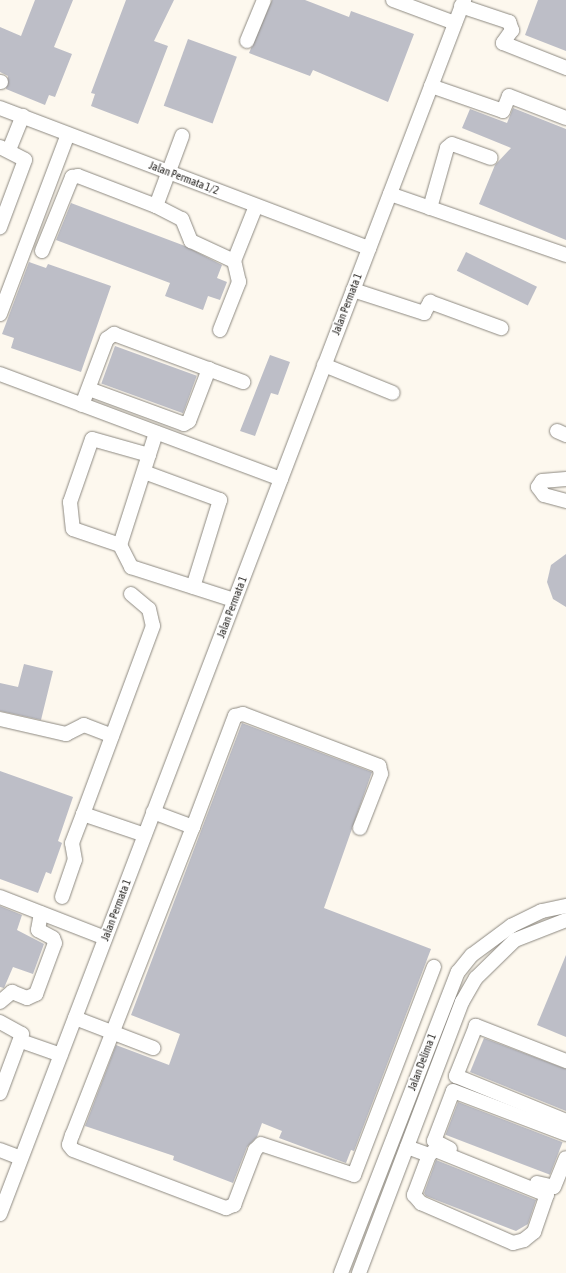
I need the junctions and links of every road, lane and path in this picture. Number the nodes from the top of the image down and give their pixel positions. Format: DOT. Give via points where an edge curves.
graph roads {
  1 [pos="264,0"];
  2 [pos="393,0"];
  3 [pos="462,3"];
  4 [pos="455,23"];
  5 [pos="247,41"];
  6 [pos="566,68"];
  7 [pos="431,86"];
  8 [pos="0,108"];
  9 [pos="23,116"];
  10 [pos="566,118"];
  11 [pos="68,134"];
  12 [pos="182,136"];
  13 [pos="5,148"];
  14 [pos="491,158"];
  15 [pos="169,172"];
  16 [pos="390,194"];
  17 [pos="156,206"];
  18 [pos="256,206"];
  19 [pos="430,208"];
  20 [pos="0,227"];
  21 [pos="369,248"];
  22 [pos="42,251"];
  23 [pos="566,255"];
  24 [pos="234,261"];
  25 [pos="353,290"];
  26 [pos="0,314"];
  27 [pos="501,328"];
  28 [pos="220,330"];
  29 [pos="324,365"];
  30 [pos="209,369"];
  31 [pos="0,374"];
  32 [pos="243,382"];
  33 [pos="89,389"];
  34 [pos="393,393"];
  35 [pos="82,405"];
  36 [pos="156,433"];
  37 [pos="149,455"];
  38 [pos="144,472"];
  39 [pos="280,479"];
  40 [pos="566,479"];
  41 [pos="566,501"];
  42 [pos="120,545"];
  43 [pos="193,587"];
  44 [pos="131,594"];
  45 [pos="234,600"];
  46 [pos="0,718"];
  47 [pos="112,736"];
  48 [pos="154,812"];
  49 [pos="83,814"];
  50 [pos="193,827"];
  51 [pos="360,828"];
  52 [pos="145,835"];
  53 [pos="0,897"];
  54 [pos="62,897"];
  55 [pos="566,906"];
  56 [pos="41,913"];
  57 [pos="566,920"];
  58 [pos="105,938"];
  59 [pos="434,967"];
  60 [pos="0,1002"];
  61 [pos="75,1018"];
  62 [pos="0,1022"];
  63 [pos="454,1025"];
  64 [pos="112,1032"];
  65 [pos="473,1032"];
  66 [pos="21,1041"];
  67 [pos="153,1048"];
  68 [pos="61,1055"];
  69 [pos="566,1061"];
  70 [pos="430,1088"];
  71 [pos="0,1093"];
  72 [pos="450,1097"];
  73 [pos="566,1121"];
  74 [pos="566,1134"];
  75 [pos="407,1147"];
  76 [pos="0,1150"];
  77 [pos="429,1155"];
  78 [pos="21,1158"];
  79 [pos="566,1158"];
  80 [pos="354,1175"];
  81 [pos="375,1184"];
  82 [pos="0,1214"];
  83 [pos="341,1273"];
  84 [pos="359,1273"];
  1 -- 5 [label="street"];
  2 -- 4 [label="street"];
  3 -- 4 [label="street, Jalan Permata 1"];
  3 -- 6 [label="street" via="509,22 512,30 503,43"];
  4 -- 7 [label="street, Jalan Permata 1"];
  7 -- 10 [label="street" via="503,111 509,96"];
  7 -- 16 [label="street, Jalan Permata 1"];
  8 -- 9 [label="street, Jalan Permata 1/2"];
  9 -- 11 [label="street, Jalan Permata 1/2"];
  9 -- 13 [label="street"];
  11 -- 15 [label="street, Jalan Permata 1/2"];
  11 -- 26 [label="street"];
  12 -- 15 [label="street"];
  13 -- 20 [label="street" via="22,156 25,164"];
  14 -- 19 [label="street" via="452,144 446,148"];
  15 -- 17 [label="street"];
  15 -- 18 [label="street, Jalan Permata 1/2"];
  16 -- 19 [label="street"];
  16 -- 21 [label="street, Jalan Permata 1"];
  17 -- 22 [label="street" via="72,177"];
  17 -- 24 [label="street" via="182,219 191,241"];
  18 -- 21 [label="street, Jalan Permata 1/2"];
  18 -- 24 [label="street"];
  19 -- 23 [label="street"];
  21 -- 25 [label="street, Jalan Permata 1"];
  24 -- 28 [label="street" via="239,282"];
  25 -- 27 [label="street" via="424,313 430,302"];
  25 -- 29 [label="street, Jalan Permata 1"];
  29 -- 34 [label="street"];
  29 -- 39 [label="street, Jalan Permata 1"];
  30 -- 32 [label="street"];
  30 -- 33 [label="street" via="189,421 184,424"];
  30 -- 33 [label="street" via="114,334 108,338"];
  31 -- 35 [label="street"];
  33 -- 35 [label="street"];
  35 -- 36 [label="street"];
  36 -- 37 [label="street"];
  36 -- 39 [label="street"];
  37 -- 38 [label="street"];
  37 -- 42 [label="street" via="92,439 70,502 73,529"];
  38 -- 42 [label="street"];
  38 -- 43 [label="street" via="220,500"];
  39 -- 45 [label="street, Jalan Permata 1"];
  40 -- 41 [label="street" via="548,479 538,487 544,495"];
  42 -- 43 [label="street" via="130,567"];
  43 -- 45 [label="street"];
  44 -- 47 [label="street" via="149,609 153,626"];
  45 -- 48 [label="street, Jalan Permata 1"];
  46 -- 47 [label="street" via="66,734 84,724"];
  47 -- 49 [label="street"];
  48 -- 50 [label="street"];
  48 -- 52 [label="street, Jalan Permata 1"];
  49 -- 52 [label="street"];
  49 -- 54 [label="street" via="72,843 75,860"];
  50 -- 51 [label="street" via="235,716 243,714 379,766 381,774"];
  50 -- 64 [label="street"];
  52 -- 58 [label="street, Jalan Permata 1"];
  53 -- 56 [label="street"];
  55 -- 81 [label="street, Jalan Delima 1" via="542,911 510,926 472,955 458,972"];
  56 -- 58 [label="street"];
  56 -- 60 [label="street" via="38,930 53,938 55,943 36,994 27,998 12,992"];
  57 -- 63 [label="street, Jalan Delima 1" via="515,940 497,954 476,978"];
  58 -- 61 [label="street, Jalan Permata 1"];
  59 -- 80 [label="street"];
  61 -- 64 [label="street"];
  61 -- 68 [label="street, Jalan Permata 1"];
  62 -- 66 [label="street" via="18,1029 22,1034"];
  63 -- 65 [label="street"];
  63 -- 70 [label="street, Jalan Delima 1"];
  64 -- 67 [label="street"];
  64 -- 80 [label="street" via="72,1135 69,1145 73,1150 226,1208 234,1205 255,1150 261,1144"];
  65 -- 69 [label="street" via="479,1026"];
  65 -- 73 [label="street" via="458,1070 458,1079"];
  66 -- 68 [label="street"];
  66 -- 71 [label="street"];
  68 -- 78 [label="street, Jalan Permata 1"];
  70 -- 72 [label="street"];
  70 -- 75 [label="street, Jalan Delima 1"];
  72 -- 74 [label="street" via="457,1091"];
  72 -- 79 [label="street" via="434,1138 435,1143 549,1188 554,1187"];
  75 -- 77 [label="street"];
  75 -- 84 [label="street, Jalan Delima 1"];
  76 -- 78 [label="street"];
  77 -- 77 [label="street" via="435,1150 548,1195 534,1232 524,1240 513,1242 421,1203 414,1195"];
  78 -- 82 [label="street, Jalan Permata 1"];
  80 -- 81 [label="street"];
  81 -- 83 [label="street, Jalan Delima 1"];
}
